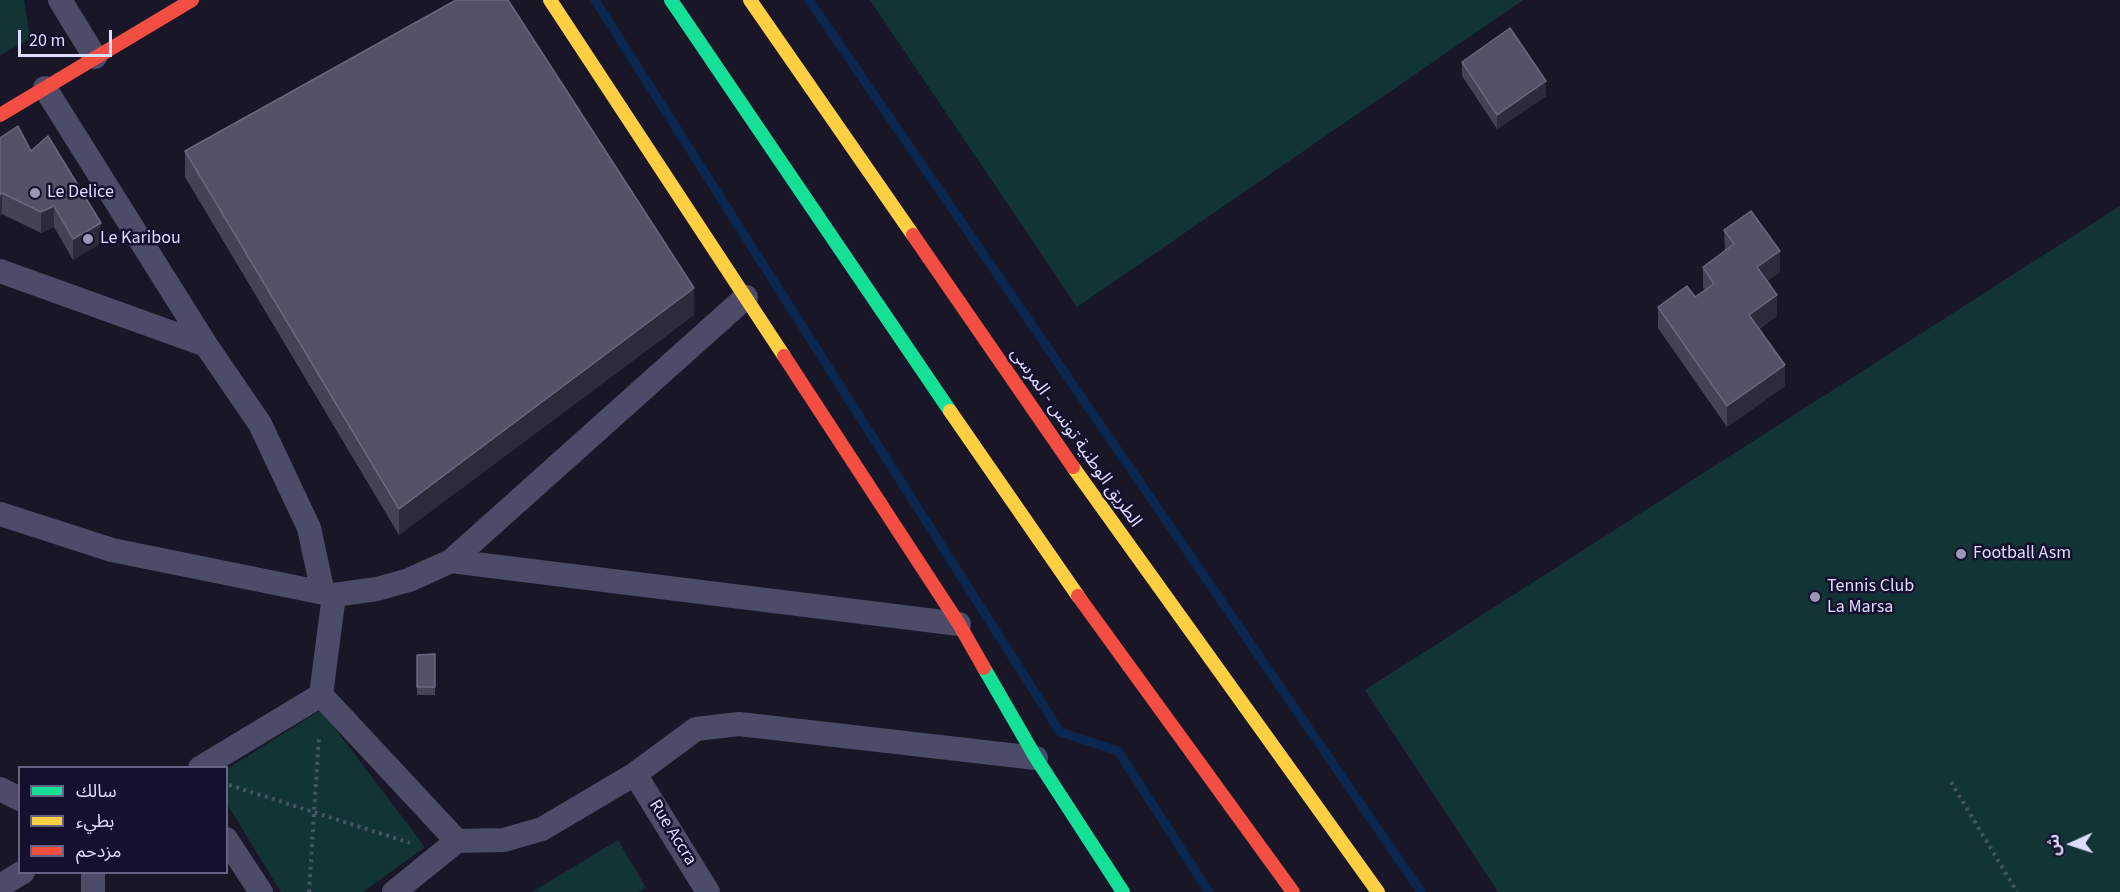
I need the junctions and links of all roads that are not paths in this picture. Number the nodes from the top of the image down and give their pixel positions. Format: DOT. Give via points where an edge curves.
graph roads {
  1 [pos="60,0"];
  2 [pos="192,0"];
  3 [pos="550,0"];
  4 [pos="671,0"];
  5 [pos="750,0"];
  6 [pos="95,57"];
  7 [pos="45,88"];
  8 [pos="0,115"];
  9 [pos="0,270"];
  10 [pos="746,297"];
  11 [pos="206,345"];
  12 [pos="0,514"];
  13 [pos="451,561"];
  14 [pos="328,594"];
  15 [pos="959,624"];
  16 [pos="321,695"];
  17 [pos="1036,758"];
  18 [pos="203,766"];
  19 [pos="635,774"];
  20 [pos="0,789"];
  21 [pos="18,798"];
  22 [pos="457,841"];
  23 [pos="228,842"];
  24 [pos="21,874"];
  25 [pos="93,874"];
  26 [pos="0,886"];
  27 [pos="93,892"];
  28 [pos="261,892"];
  29 [pos="394,892"];
  30 [pos="708,892"];
  31 [pos="1123,892"];
  32 [pos="1293,892"];
  33 [pos="1378,892"];
  1 -- 6 [label="street"];
  2 -- 6 [label="main road"];
  3 -- 10 [label="main road"];
  4 -- 32 [label="main road" via="1038,541"];
  5 -- 33 [label="main road, الطريق الوطنية تونس - المرسى" via="1129,549"];
  6 -- 7 [label="main road"];
  7 -- 8 [label="main road"];
  7 -- 11 [label="street"];
  9 -- 11 [label="street"];
  10 -- 13 [label="street"];
  10 -- 15 [label="main road"];
  11 -- 14 [label="street" via="260,424 309,528"];
  12 -- 14 [label="street" via="112,550"];
  13 -- 14 [label="street" via="377,589"];
  13 -- 15 [label="street"];
  14 -- 16 [label="street"];
  15 -- 17 [label="main road"];
  16 -- 18 [label="street"];
  16 -- 22 [label="street"];
  17 -- 19 [label="street" via="739,724 696,729"];
  17 -- 31 [label="main road"];
  19 -- 22 [label="street" via="542,829 504,840"];
  19 -- 30 [label="street, Rue Accra"];
  20 -- 21 [label="street"];
  22 -- 29 [label="street"];
  23 -- 28 [label="street"];
  24 -- 26 [label="street"];
  25 -- 27 [label="street"];
}
